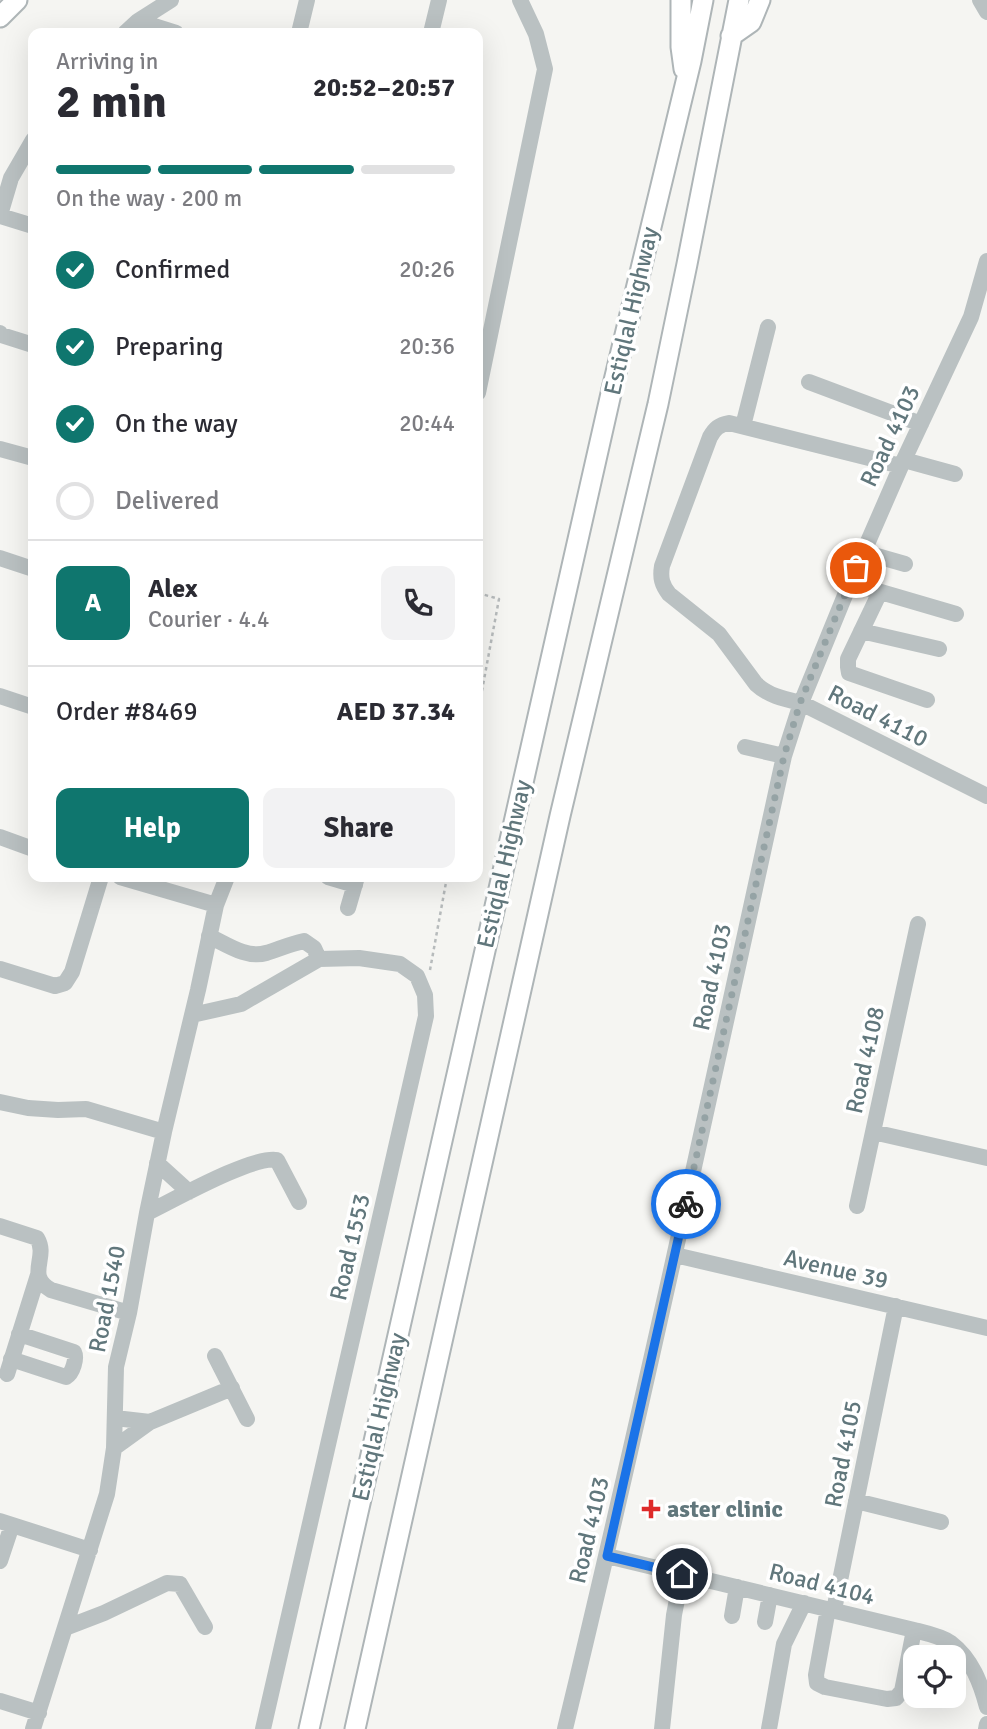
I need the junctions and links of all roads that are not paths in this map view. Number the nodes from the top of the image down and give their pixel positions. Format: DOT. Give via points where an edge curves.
graph roads {
  1 [pos="17,0"];
  2 [pos="171,0"];
  3 [pos="307,0"];
  4 [pos="439,0"];
  5 [pos="520,0"];
  6 [pos="681,0"];
  7 [pos="703,0"];
  8 [pos="739,0"];
  9 [pos="760,0"];
  10 [pos="980,0"];
  11 [pos="987,12"];
  12 [pos="0,17"];
  13 [pos="138,21"];
  14 [pos="130,28"];
  15 [pos="160,28"];
  16 [pos="300,28"];
  17 [pos="432,28"];
  18 [pos="731,36"];
  19 [pos="686,80"];
  20 [pos="28,149"];
  21 [pos="0,216"];
  22 [pos="28,224"];
  23 [pos="987,261"];
  24 [pos="971,317"];
  25 [pos="987,321"];
  26 [pos="768,327"];
  27 [pos="0,333"];
  28 [pos="28,343"];
  29 [pos="483,369"];
  30 [pos="809,382"];
  31 [pos="921,424"];
  32 [pos="743,426"];
  33 [pos="0,449"];
  34 [pos="28,457"];
  35 [pos="902,463"];
  36 [pos="955,474"];
  37 [pos="863,552"];
  38 [pos="0,558"];
  39 [pos="905,564"];
  40 [pos="28,567"];
  41 [pos="850,583"];
  42 [pos="880,592"];
  43 [pos="956,614"];
  44 [pos="861,631"];
  45 [pos="939,649"];
  46 [pos="0,696"];
  47 [pos="928,700"];
  48 [pos="800,703"];
  49 [pos="28,705"];
  50 [pos="745,747"];
  51 [pos="784,756"];
  52 [pos="987,796"];
  53 [pos="0,838"];
  54 [pos="28,847"];
  55 [pos="99,882"];
  56 [pos="137,882"];
  57 [pos="225,882"];
  58 [pos="356,882"];
  59 [pos="216,905"];
  60 [pos="348,908"];
  61 [pos="918,924"];
  62 [pos="209,936"];
  63 [pos="319,959"];
  64 [pos="0,969"];
  65 [pos="198,985"];
  66 [pos="228,1006"];
  67 [pos="191,1015"];
  68 [pos="0,1102"];
  69 [pos="164,1132"];
  70 [pos="873,1132"];
  71 [pos="987,1158"];
  72 [pos="158,1163"];
  73 [pos="189,1192"];
  74 [pos="299,1202"];
  75 [pos="857,1206"];
  76 [pos="147,1213"];
  77 [pos="0,1226"];
  78 [pos="676,1255"];
  79 [pos="38,1275"];
  80 [pos="896,1306"];
  81 [pos="129,1313"];
  82 [pos="987,1328"];
  83 [pos="19,1334"];
  84 [pos="215,1356"];
  85 [pos="232,1388"];
  86 [pos="115,1418"];
  87 [pos="247,1419"];
  88 [pos="150,1422"];
  89 [pos="114,1448"];
  90 [pos="856,1501"];
  91 [pos="942,1522"];
  92 [pos="6,1523"];
  93 [pos="90,1550"];
  94 [pos="607,1556"];
  95 [pos="0,1561"];
  96 [pos="682,1574"];
  97 [pos="737,1587"];
  98 [pos="770,1595"];
  99 [pos="75,1598"];
  100 [pos="804,1603"];
  101 [pos="831,1610"];
  102 [pos="104,1613"];
  103 [pos="732,1616"];
  104 [pos="765,1622"];
  105 [pos="205,1627"];
  106 [pos="65,1628"];
  107 [pos="914,1630"];
  108 [pos="0,1700"];
  109 [pos="987,1707"];
  110 [pos="39,1713"];
  111 [pos="987,1724"];
  112 [pos="33,1729"];
  113 [pos="263,1729"];
  114 [pos="309,1729"];
  115 [pos="355,1729"];
  116 [pos="565,1729"];
  117 [pos="662,1729"];
  118 [pos="769,1729"];
  119 [pos="986,1729"];
  1 -- 12 [label="main road"];
  2 -- 13 [label="street"];
  3 -- 16 [label="street"];
  4 -- 17 [label="street"];
  5 -- 29 [label="street" via="537,34 545,69"];
  6 -- 19 [label="main road"];
  7 -- 19 [label="main road, Estiqlal Highway"];
  8 -- 18 [label="main road, Estiqlal Highway"];
  9 -- 18 [label="main road" via="751,22"];
  10 -- 11 [label="street"];
  13 -- 14 [label="street"];
  13 -- 15 [label="street"];
  18 -- 115 [label="main road, Estiqlal Highway" via="658,404 560,816"];
  19 -- 114 [label="main road, Estiqlal Highway"];
  20 -- 21 [label="street" via="11,178"];
  21 -- 22 [label="street"];
  23 -- 24 [label="street, Road 4103"];
  24 -- 25 [label="street"];
  24 -- 31 [label="street, Road 4103"];
  26 -- 32 [label="street"];
  27 -- 28 [label="street"];
  30 -- 31 [label="street"];
  31 -- 35 [label="street, Road 4103"];
  32 -- 35 [label="street"];
  32 -- 48 [label="street, Road 4110" via="721,425 710,437 660,576 669,594 719,634 763,691"];
  33 -- 34 [label="street"];
  35 -- 36 [label="street"];
  35 -- 37 [label="street, Road 4103"];
  37 -- 39 [label="street"];
  37 -- 41 [label="street, Road 4103"];
  38 -- 40 [label="street"];
  41 -- 42 [label="street"];
  41 -- 48 [label="street, Road 4103"];
  42 -- 43 [label="street"];
  42 -- 44 [label="street"];
  44 -- 45 [label="street"];
  44 -- 47 [label="street" via="848,659 849,673"];
  46 -- 49 [label="street"];
  48 -- 51 [label="street, Road 4103"];
  48 -- 52 [label="street, Road 4110"];
  50 -- 51 [label="street"];
  51 -- 78 [label="street, Road 4103"];
  53 -- 54 [label="street"];
  55 -- 64 [label="street" via="65,983 55,986"];
  56 -- 59 [label="street"];
  57 -- 59 [label="street, Road 1540"];
  58 -- 60 [label="street"];
  59 -- 62 [label="street, Road 1540"];
  61 -- 70 [label="street, Road 4108"];
  62 -- 63 [label="street" via="252,955 304,941"];
  62 -- 65 [label="street, Road 1540"];
  63 -- 66 [label="street, Road 1553" via="241,1004"];
  63 -- 113 [label="street, Road 1553" via="400,964 417,976 425,995 426,1016"];
  65 -- 66 [label="street"];
  65 -- 67 [label="street, Road 1540"];
  66 -- 67 [label="street, Road 1553"];
  67 -- 69 [label="street, Road 1540"];
  68 -- 69 [label="street" via="28,1108 86,1109"];
  69 -- 72 [label="street, Road 1540"];
  70 -- 71 [label="street"];
  70 -- 75 [label="street, Road 4108"];
  72 -- 73 [label="street"];
  72 -- 76 [label="street, Road 1540"];
  73 -- 74 [label="street" via="222,1175 272,1159 277,1160"];
  73 -- 76 [label="street"];
  76 -- 81 [label="street, Road 1540"];
  77 -- 79 [label="street" via="37,1238 41,1245"];
  78 -- 80 [label="street, Avenue 39"];
  78 -- 94 [label="street, Road 4103"];
  79 -- 81 [label="street" via="51,1290"];
  79 -- 83 [label="street"];
  80 -- 82 [label="street, Avenue 39"];
  80 -- 90 [label="street, Road 4105"];
  81 -- 86 [label="street, Road 1540" via="116,1367"];
  83 -- 83 [label="street" via="74,1352 71,1373 66,1377 9,1366"];
  84 -- 85 [label="street"];
  85 -- 87 [label="street"];
  85 -- 88 [label="street"];
  86 -- 88 [label="street"];
  86 -- 89 [label="street, Road 1540"];
  88 -- 89 [label="street"];
  89 -- 93 [label="street, Road 1540" via="107,1494"];
  90 -- 91 [label="street"];
  90 -- 101 [label="street, Road 4105"];
  92 -- 93 [label="street"];
  92 -- 95 [label="street"];
  93 -- 99 [label="street, Road 1540"];
  94 -- 96 [label="street, Road 4104"];
  94 -- 116 [label="street, Road 4103"];
  96 -- 97 [label="street, Road 4104"];
  96 -- 117 [label="street"];
  97 -- 98 [label="street, Road 4104"];
  97 -- 103 [label="street"];
  98 -- 100 [label="street, Road 4104"];
  98 -- 104 [label="street"];
  99 -- 102 [label="street"];
  99 -- 106 [label="street, Road 1540"];
  100 -- 101 [label="street, Road 4104"];
  100 -- 118 [label="street" via="784,1643"];
  101 -- 107 [label="street, Road 4104"];
  101 -- 107 [label="street, Road 4105" via="816,1675 817,1683 825,1687 896,1698 902,1691"];
  102 -- 105 [label="street" via="167,1583 180,1584"];
  102 -- 106 [label="street"];
  106 -- 110 [label="street, Road 1540"];
  107 -- 109 [label="street, Road 4104" via="950,1642 965,1657"];
  108 -- 110 [label="street"];
  110 -- 112 [label="street, Road 1540"];
  111 -- 119 [label="street"];
}
